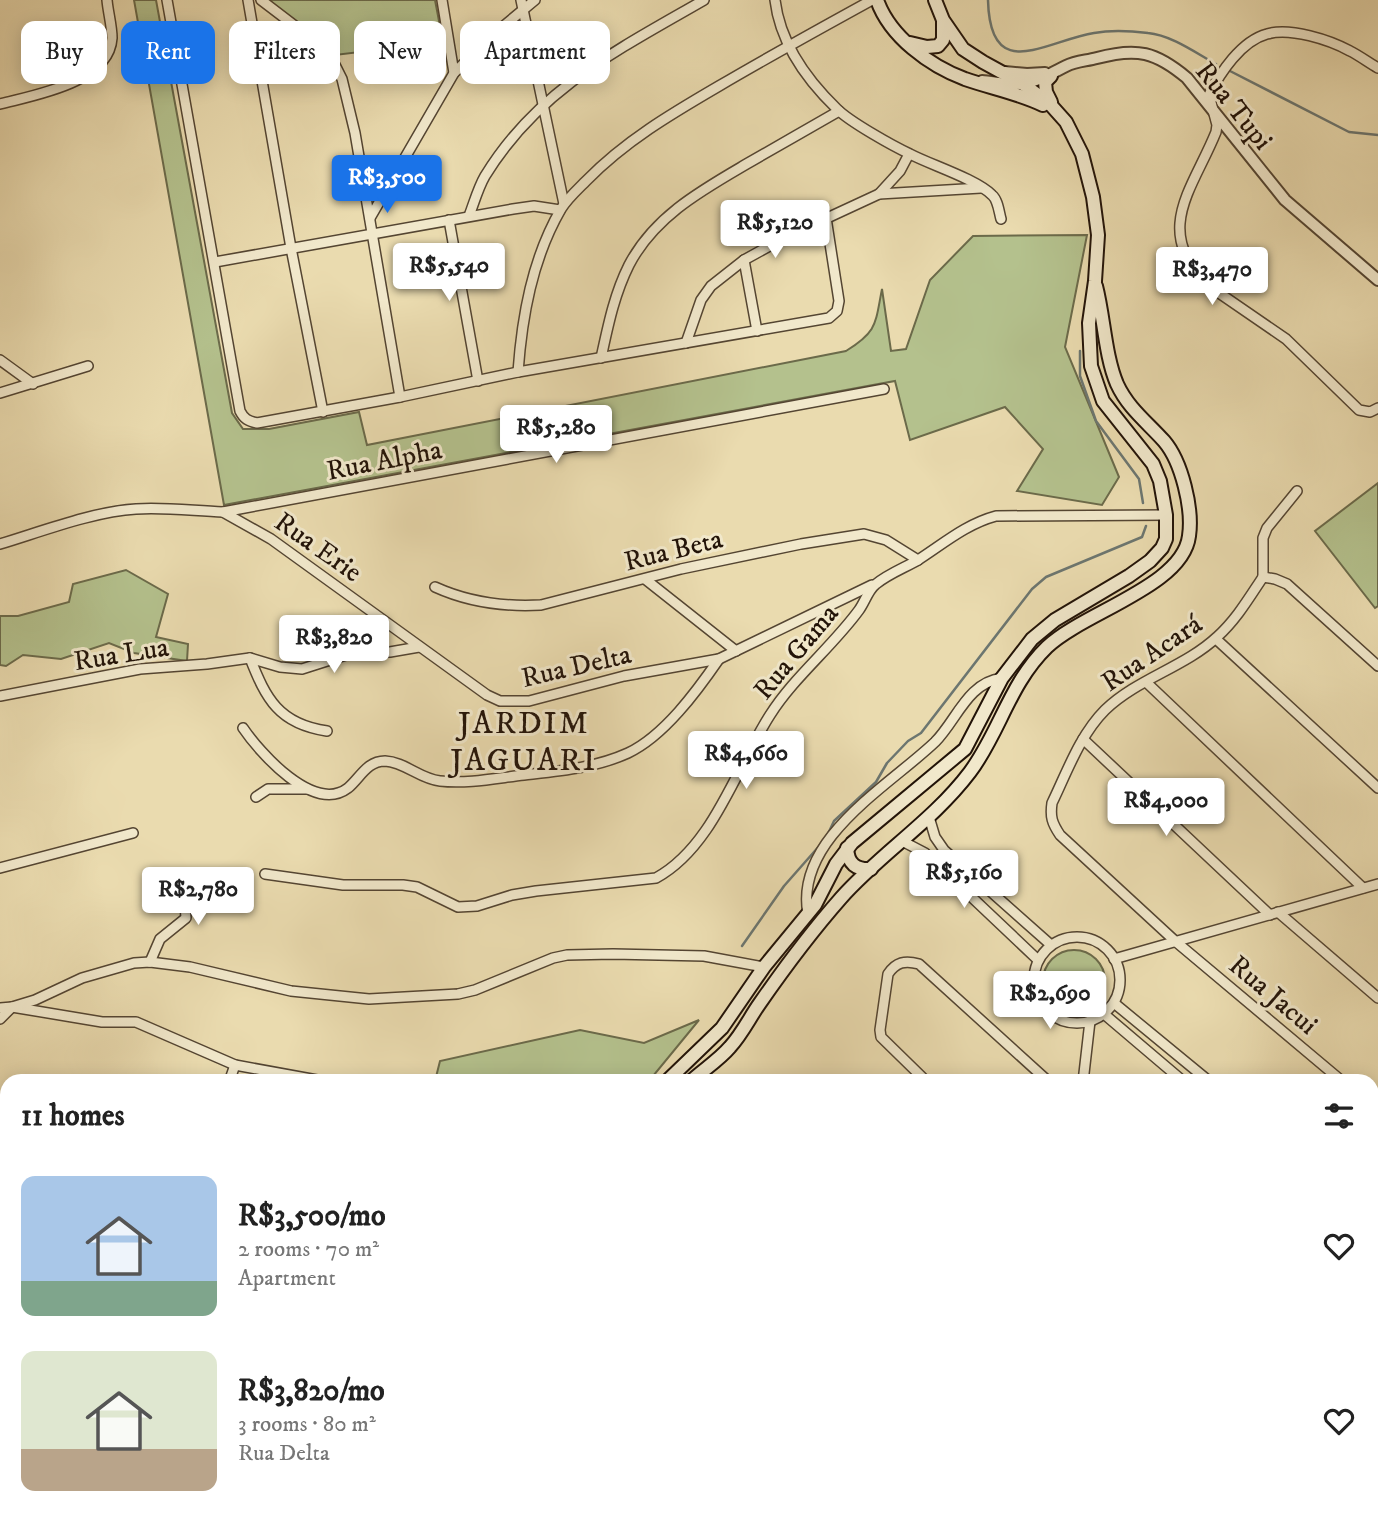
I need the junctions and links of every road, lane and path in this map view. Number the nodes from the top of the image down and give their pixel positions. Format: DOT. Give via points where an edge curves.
graph roads {
  1 [pos="107,0"];
  2 [pos="167,0"];
  3 [pos="248,0"];
  4 [pos="261,0"];
  5 [pos="442,0"];
  6 [pos="535,0"];
  7 [pos="704,0"];
  8 [pos="775,0"];
  9 [pos="875,0"];
  10 [pos="934,2"];
  11 [pos="522,4"];
  12 [pos="943,20"];
  13 [pos="252,21"];
  14 [pos="288,21"];
  15 [pos="906,41"];
  16 [pos="789,45"];
  17 [pos="1064,67"];
  18 [pos="1378,68"];
  19 [pos="1003,71"];
  20 [pos="454,73"];
  21 [pos="340,75"];
  22 [pos="1051,76"];
  23 [pos="965,79"];
  24 [pos="262,84"];
  25 [pos="1023,84"];
  26 [pos="0,104"];
  27 [pos="544,104"];
  28 [pos="1055,108"];
  29 [pos="1211,109"];
  30 [pos="839,111"];
  31 [pos="909,153"];
  32 [pos="981,188"];
  33 [pos="879,194"];
  34 [pos="562,207"];
  35 [pos="469,216"];
  36 [pos="370,218"];
  37 [pos="826,218"];
  38 [pos="1001,219"];
  39 [pos="449,220"];
  40 [pos="372,232"];
  41 [pos="291,248"];
  42 [pos="744,260"];
  43 [pos="215,262"];
  44 [pos="1378,280"];
  45 [pos="1095,281"];
  46 [pos="757,331"];
  47 [pos="686,343"];
  48 [pos="601,358"];
  49 [pos="0,360"];
  50 [pos="88,366"];
  51 [pos="518,372"];
  52 [pos="478,381"];
  53 [pos="33,384"];
  54 [pos="884,389"];
  55 [pos="0,393"];
  56 [pos="400,397"];
  57 [pos="1378,408"];
  58 [pos="323,412"];
  59 [pos="1181,476"];
  60 [pos="1160,481"];
  61 [pos="1297,491"];
  62 [pos="223,512"];
  63 [pos="1166,515"];
  64 [pos="1166,539"];
  65 [pos="0,544"];
  66 [pos="1188,544"];
  67 [pos="918,560"];
  68 [pos="1262,577"];
  69 [pos="645,579"];
  70 [pos="874,585"];
  71 [pos="435,587"];
  72 [pos="1216,639"];
  73 [pos="419,647"];
  74 [pos="736,651"];
  75 [pos="250,658"];
  76 [pos="719,659"];
  77 [pos="1378,666"];
  78 [pos="1002,678"];
  79 [pos="1146,682"];
  80 [pos="0,696"];
  81 [pos="243,728"];
  82 [pos="327,731"];
  83 [pos="1083,739"];
  84 [pos="944,767"];
  85 [pos="962,783"];
  86 [pos="1378,788"];
  87 [pos="309,789"];
  88 [pos="256,797"];
  89 [pos="929,817"];
  90 [pos="134,833"];
  91 [pos="902,841"];
  92 [pos="847,848"];
  93 [pos="0,868"];
  94 [pos="871,869"];
  95 [pos="265,874"];
  96 [pos="183,875"];
  97 [pos="1378,884"];
  98 [pos="1363,888"];
  99 [pos="808,914"];
  100 [pos="1274,914"];
  101 [pos="1175,942"];
  102 [pos="1051,945"];
  103 [pos="1114,959"];
  104 [pos="1038,960"];
  105 [pos="150,962"];
  106 [pos="764,967"];
  107 [pos="1378,998"];
  108 [pos="1114,1003"];
  109 [pos="12,1007"];
  110 [pos="0,1008"];
  111 [pos="1104,1014"];
  112 [pos="0,1019"];
  113 [pos="1090,1021"];
  114 [pos="722,1028"];
  115 [pos="737,1038"];
  116 [pos="235,1065"];
  117 [pos="232,1074"];
  118 [pos="284,1074"];
  119 [pos="674,1074"];
  120 [pos="699,1074"];
  121 [pos="919,1074"];
  122 [pos="1040,1074"];
  123 [pos="1084,1074"];
  124 [pos="1175,1074"];
  125 [pos="1199,1074"];
  126 [pos="1333,1074"];
  1 -- 26 [label="street" via="112,40 90,73 63,87"];
  2 -- 43 [label="street"];
  3 -- 13 [label="street"];
  4 -- 14 [label="street"];
  5 -- 20 [label="street"];
  6 -- 11 [label="street"];
  7 -- 27 [label="street" via="588,68"];
  8 -- 16 [label="street"];
  9 -- 15 [label="main road"];
  9 -- 16 [label="street"];
  10 -- 12 [label="main road"];
  11 -- 20 [label="street"];
  11 -- 27 [label="street"];
  12 -- 15 [label="main road" via="943,40 938,46"];
  12 -- 19 [label="main road" via="963,49"];
  15 -- 23 [label="main road"];
  16 -- 30 [label="street" via="808,77"];
  16 -- 34 [label="street" via="645,131 601,166"];
  17 -- 19 [label="street" via="1046,73"];
  17 -- 22 [label="street, Rua Tupi"];
  17 -- 29 [label="street, Rua Tupi" via="1131,51 1153,55 1187,78"];
  18 -- 29 [label="street" via="1321,38 1266,34 1239,52 1213,87"];
  19 -- 25 [label="main road"];
  20 -- 36 [label="street"];
  21 -- 36 [label="street"];
  22 -- 25 [label="street, Rua Tupi"];
  22 -- 28 [label="main road" via="1045,82 1046,92"];
  23 -- 25 [label="street"];
  23 -- 28 [label="main road"];
  24 -- 41 [label="street"];
  25 -- 28 [label="main road"];
  27 -- 34 [label="street"];
  27 -- 35 [label="street" via="502,152 484,179"];
  28 -- 45 [label="main road" via="1082,154 1091,187 1098,235"];
  29 -- 44 [label="street, Rua Tupi" via="1285,200"];
  29 -- 57 [label="street" via="1216,132 1180,210 1179,234 1187,258 1206,284 1286,339 1359,410"];
  30 -- 31 [label="street"];
  30 -- 48 [label="street" via="668,215 629,266 612,306"];
  31 -- 32 [label="street"];
  31 -- 33 [label="street"];
  32 -- 33 [label="street"];
  32 -- 38 [label="street" via="993,196"];
  33 -- 37 [label="street"];
  34 -- 35 [label="street" via="534,206"];
  34 -- 51 [label="street" via="535,271 522,326"];
  35 -- 39 [label="street"];
  36 -- 40 [label="street"];
  37 -- 42 [label="street"];
  37 -- 46 [label="street" via="837,312 829,318"];
  39 -- 40 [label="street"];
  39 -- 52 [label="street"];
  40 -- 41 [label="street"];
  40 -- 56 [label="street"];
  41 -- 43 [label="street"];
  41 -- 58 [label="street"];
  42 -- 46 [label="street"];
  42 -- 47 [label="street" via="701,300"];
  43 -- 58 [label="street" via="242,416 257,423"];
  45 -- 59 [label="main road" via="1119,388 1142,421 1170,448"];
  45 -- 60 [label="main road" via="1088,323 1091,366 1103,401 1145,452"];
  46 -- 47 [label="street"];
  47 -- 48 [label="street"];
  48 -- 51 [label="street"];
  49 -- 53 [label="street"];
  50 -- 53 [label="street"];
  51 -- 52 [label="street"];
  52 -- 56 [label="street"];
  53 -- 55 [label="street"];
  54 -- 62 [label="street, Rua Alpha"];
  56 -- 58 [label="street"];
  59 -- 60 [label="main road" via="1169,472"];
  59 -- 66 [label="main road" via="1190,513"];
  60 -- 63 [label="main road"];
  61 -- 68 [label="street" via="1267,528"];
  62 -- 65 [label="street" via="113,512"];
  62 -- 73 [label="street, Rua Erie" via="271,539"];
  63 -- 64 [label="main road"];
  63 -- 67 [label="street, Rua Gama" via="996,516 972,524"];
  64 -- 66 [label="main road" via="1172,548"];
  64 -- 78 [label="main road" via="1150,561 1032,639"];
  66 -- 85 [label="main road" via="1177,564 1159,581 1080,622 1048,647 1021,677 979,760"];
  67 -- 69 [label="street, Rua Beta" via="886,540 864,534"];
  67 -- 70 [label="street, Rua Gama"];
  68 -- 72 [label="street, Rua Acará"];
  68 -- 77 [label="street" via="1287,584"];
  69 -- 71 [label="street, Rua Beta" via="541,605 519,606 453,595"];
  69 -- 74 [label="street"];
  70 -- 74 [label="street, Rua Delta"];
  70 -- 95 [label="street, Rua Gama" via="859,611 769,716 697,842 670,871 656,878 537,891 458,907 410,886 343,885"];
  72 -- 79 [label="street, Rua Acará"];
  72 -- 86 [label="street"];
  73 -- 75 [label="street" via="349,654 302,669"];
  73 -- 76 [label="street, Rua Delta" via="487,695 512,703"];
  74 -- 76 [label="street, Rua Delta"];
  75 -- 80 [label="street, Rua Lua" via="118,672"];
  75 -- 82 [label="street" via="270,702 280,712 310,729"];
  76 -- 87 [label="street" via="660,729 642,745 610,760 543,773 452,782 436,781 381,761 339,793"];
  78 -- 84 [label="main road" via="968,744"];
  78 -- 99 [label="street" via="980,685 938,739 826,843 805,898"];
  79 -- 83 [label="street, Rua Acará" via="1107,708"];
  79 -- 98 [label="street"];
  81 -- 87 [label="street" via="274,765"];
  83 -- 100 [label="street"];
  83 -- 101 [label="street, Rua Acará" via="1052,803 1052,824"];
  84 -- 85 [label="main road" via="956,769"];
  84 -- 92 [label="main road"];
  85 -- 89 [label="main road"];
  87 -- 88 [label="street" via="272,788"];
  89 -- 91 [label="main road"];
  89 -- 102 [label="street" via="944,850"];
  90 -- 93 [label="street"];
  91 -- 94 [label="main road"];
  91 -- 104 [label="street" via="925,853"];
  92 -- 94 [label="main road" via="855,866"];
  92 -- 99 [label="main road"];
  94 -- 115 [label="main road" via="840,899"];
  96 -- 105 [label="street" via="186,918 160,939"];
  97 -- 98 [label="street"];
  98 -- 100 [label="street"];
  99 -- 106 [label="main road"];
  100 -- 101 [label="street"];
  100 -- 107 [label="street"];
  101 -- 103 [label="street"];
  101 -- 126 [label="street, Rua Jacui"];
  102 -- 103 [label="street" via="1085,938 1107,949"];
  102 -- 104 [label="street"];
  103 -- 108 [label="street" via="1120,981"];
  104 -- 113 [label="street" via="1033,985 1043,1008 1065,1022"];
  105 -- 106 [label="street" via="291,991 369,999 458,994 567,955 704,956"];
  105 -- 109 [label="street" via="106,970"];
  106 -- 114 [label="main road"];
  108 -- 111 [label="street"];
  108 -- 125 [label="street"];
  109 -- 110 [label="street"];
  109 -- 112 [label="street"];
  109 -- 116 [label="street" via="136,1022"];
  111 -- 113 [label="street"];
  111 -- 124 [label="street"];
  113 -- 123 [label="street"];
  114 -- 115 [label="main road"];
  114 -- 119 [label="main road"];
  115 -- 120 [label="main road"];
  116 -- 117 [label="street"];
  116 -- 118 [label="street"];
  121 -- 122 [label="street" via="881,1037 888,974 909,961 919,964"];
}
